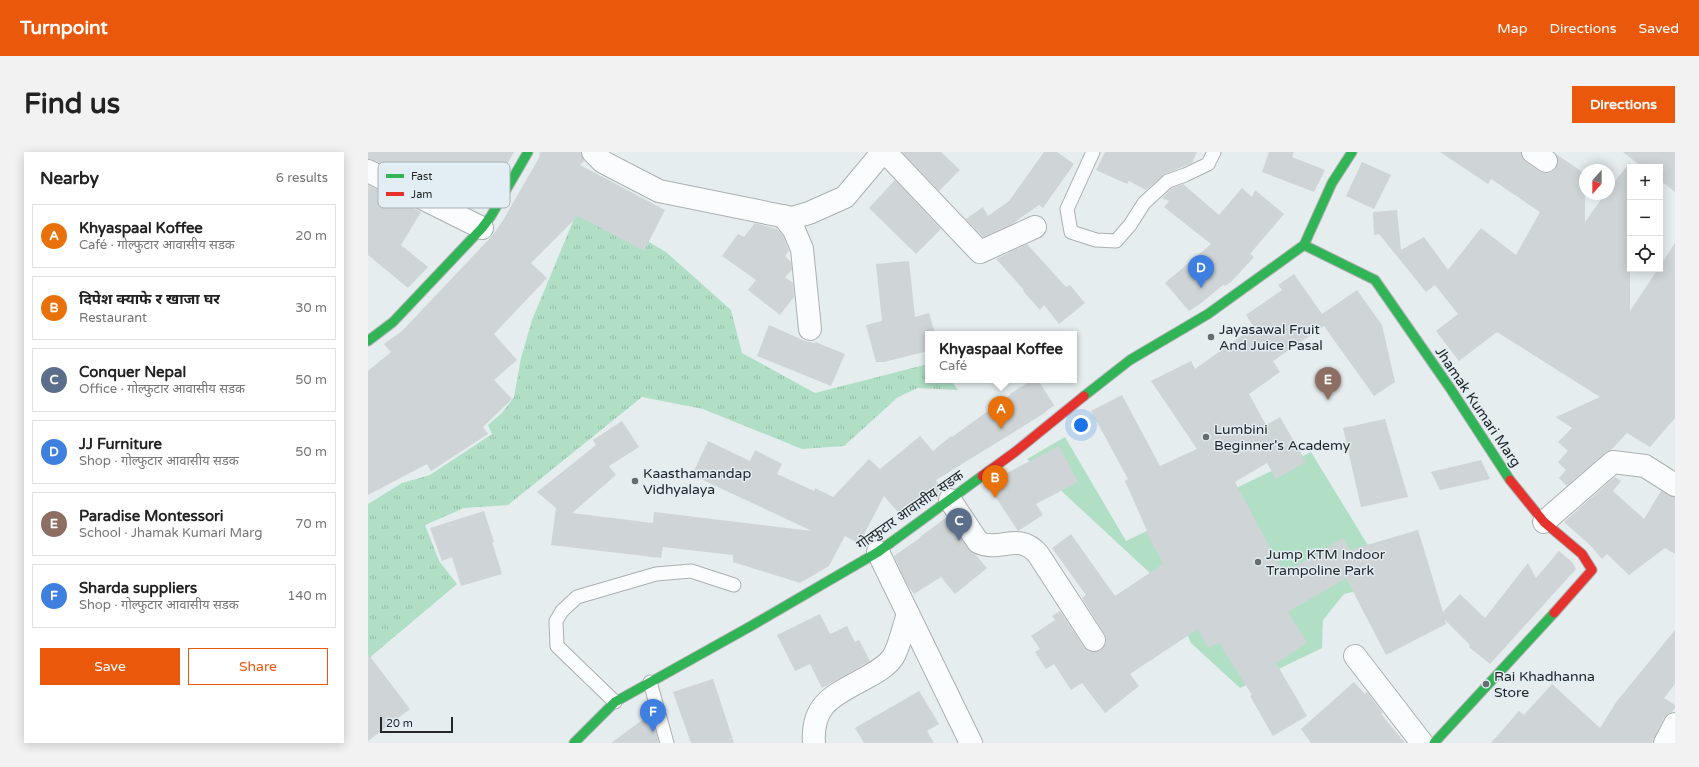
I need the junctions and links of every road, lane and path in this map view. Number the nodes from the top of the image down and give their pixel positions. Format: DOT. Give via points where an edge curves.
graph roads {
  1 [pos="528,152"];
  2 [pos="593,152"];
  3 [pos="1093,152"];
  4 [pos="1214,152"];
  5 [pos="1352,152"];
  6 [pos="368,171"];
  7 [pos="378,176"];
  8 [pos="510,183"];
  9 [pos="442,208"];
  10 [pos="496,208"];
  11 [pos="783,216"];
  12 [pos="1035,227"];
  13 [pos="482,228"];
  14 [pos="1304,245"];
  15 [pos="810,329"];
  16 [pos="368,341"];
  17 [pos="1675,485"];
  18 [pos="950,500"];
  19 [pos="1544,522"];
  20 [pos="878,552"];
  21 [pos="734,585"];
  22 [pos="908,614"];
  23 [pos="1094,640"];
  24 [pos="1355,656"];
  25 [pos="650,682"];
  26 [pos="614,702"];
  27 [pos="1675,724"];
  28 [pos="574,743"];
  29 [pos="667,743"];
  30 [pos="814,743"];
  31 [pos="971,743"];
  32 [pos="1422,743"];
  33 [pos="1434,743"];
  34 [pos="1665,743"];
  1 -- 8 [label="main road"];
  2 -- 11 [label="street" via="603,162 659,191"];
  3 -- 4 [label="lane" via="1067,209 1071,232 1096,240 1116,241 1144,203 1168,180 1208,164"];
  5 -- 14 [label="main road, गोल्फुटार आवासीय सडक" via="1332,183"];
  6 -- 7 [label="street"];
  9 -- 13 [label="street"];
  10 -- 13 [label="main road"];
  11 -- 12 [label="street" via="792,218 809,213 845,197 881,154 888,154 980,252"];
  11 -- 15 [label="street" via="794,230 802,249"];
  13 -- 16 [label="main road" via="393,322"];
  14 -- 18 [label="main road, गोल्फुटार आवासीय सडक" via="1208,314 1130,360 1016,452"];
  14 -- 19 [label="main road, Jhamak Kumari Marg" via="1374,280 1450,388 1506,476"];
  17 -- 19 [label="street" via="1644,466 1613,462"];
  18 -- 20 [label="main road, गोल्फुटार आवासीय सडक"];
  18 -- 23 [label="street" via="978,542 985,545 1022,543 1031,546"];
  19 -- 33 [label="main road, Jhamak Kumari Marg" via="1582,554 1592,570"];
  20 -- 22 [label="street"];
  20 -- 25 [label="main road, गोल्फुटार आवासीय सडक"];
  21 -- 26 [label="lane" via="691,571 656,574 577,597 562,611 556,621 557,646"];
  22 -- 30 [label="street" via="893,657 882,668 828,700 819,712 813,730"];
  22 -- 31 [label="street"];
  24 -- 32 [label="street"];
  25 -- 26 [label="main road, गोल्फुटार आवासीय सडक"];
  25 -- 29 [label="lane"];
  26 -- 28 [label="main road, गोल्फुटार आवासीय सडक"];
  27 -- 34 [label="street"];
}
